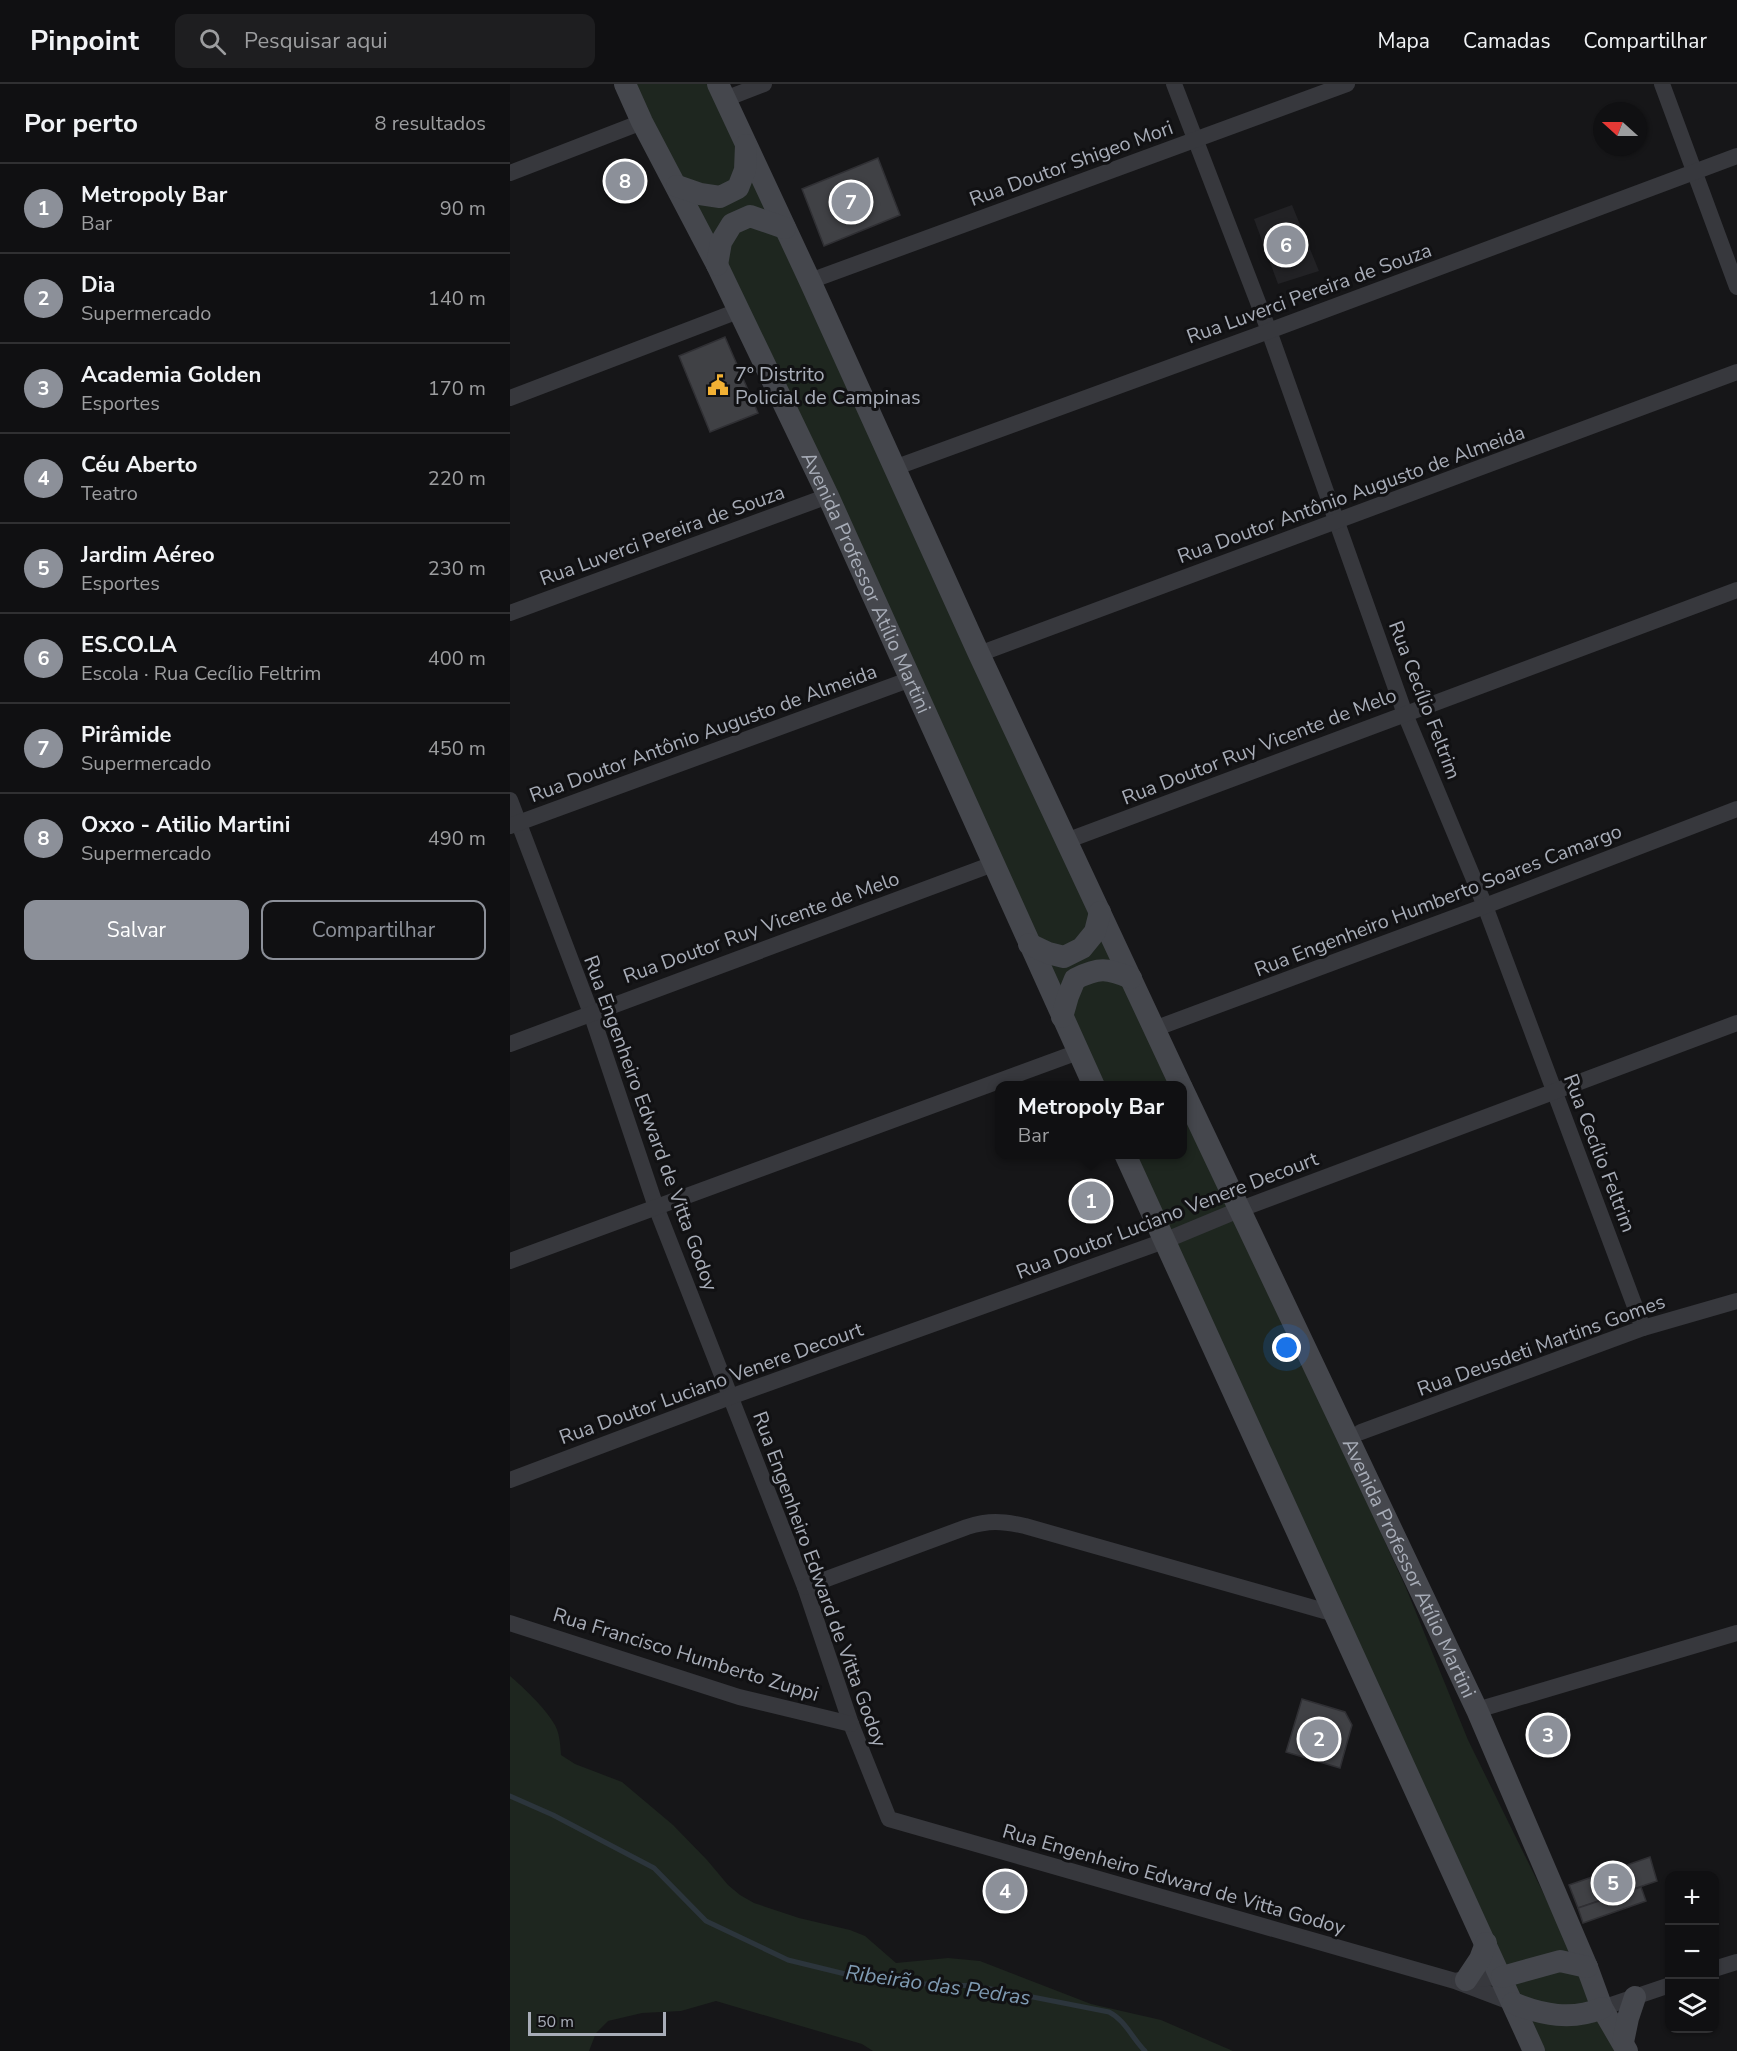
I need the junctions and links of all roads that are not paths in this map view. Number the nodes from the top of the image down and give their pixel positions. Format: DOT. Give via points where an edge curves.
graph roads {
  1 [pos="625,84"];
  2 [pos="764,84"];
  3 [pos="1174,84"];
  4 [pos="1347,84"];
  5 [pos="1662,84"];
  6 [pos="722,92"];
  7 [pos="642,122"];
  8 [pos="1194,140"];
  9 [pos="746,145"];
  10 [pos="1737,156"];
  11 [pos="1694,172"];
  12 [pos="510,173"];
  13 [pos="677,186"];
  14 [pos="785,228"];
  15 [pos="717,265"];
  16 [pos="810,281"];
  17 [pos="1737,287"];
  18 [pos="738,311"];
  19 [pos="1269,331"];
  20 [pos="1737,372"];
  21 [pos="510,398"];
  22 [pos="894,468"];
  23 [pos="828,496"];
  24 [pos="1338,521"];
  25 [pos="1737,590"];
  26 [pos="510,613"];
  27 [pos="979,654"];
  28 [pos="911,679"];
  29 [pos="1405,714"];
  30 [pos="510,800"];
  31 [pos="1737,809"];
  32 [pos="514,824"];
  33 [pos="1066,841"];
  34 [pos="993,864"];
  35 [pos="1485,906"];
  36 [pos="1100,912"];
  37 [pos="1029,944"];
  38 [pos="1131,978"];
  39 [pos="591,1013"];
  40 [pos="1062,1017"];
  41 [pos="1737,1023"];
  42 [pos="1154,1029"];
  43 [pos="510,1044"];
  44 [pos="1078,1052"];
  45 [pos="999,1081"];
  46 [pos="1092,1081"];
  47 [pos="1179,1081"];
  48 [pos="995,1082"];
  49 [pos="1554,1091"];
  50 [pos="1187,1097"];
  51 [pos="1127,1159"];
  52 [pos="656,1207"];
  53 [pos="1241,1209"];
  54 [pos="1164,1241"];
  55 [pos="510,1261"];
  56 [pos="1737,1301"];
  57 [pos="1643,1328"];
  58 [pos="730,1396"];
  59 [pos="1361,1432"];
  60 [pos="510,1480"];
  61 [pos="805,1587"];
  62 [pos="1335,1614"];
  63 [pos="510,1623"];
  64 [pos="1737,1633"];
  65 [pos="1477,1710"];
  66 [pos="851,1724"];
  67 [pos="1486,1942"];
  68 [pos="1737,1962"];
  69 [pos="1587,1967"];
  70 [pos="1719,1968"];
  71 [pos="1502,1977"];
  72 [pos="1461,1980"];
  73 [pos="1665,1987"];
  74 [pos="1635,1997"];
  75 [pos="1513,2004"];
  76 [pos="1602,2008"];
  77 [pos="1625,2046"];
  78 [pos="1534,2051"];
  1 -- 7 [label="main road, Avenida Professor Atílio Martini"];
  2 -- 6 [label="street"];
  3 -- 8 [label="street, Rua Cecílio Feltrim"];
  4 -- 8 [label="street, Rua Doutor Shigeo Mori"];
  5 -- 11 [label="street"];
  6 -- 9 [label="main road, Avenida Professor Atílio Martini"];
  7 -- 12 [label="street"];
  7 -- 13 [label="main road, Avenida Professor Atílio Martini"];
  8 -- 16 [label="street, Rua Doutor Shigeo Mori"];
  8 -- 19 [label="street, Rua Cecílio Feltrim"];
  9 -- 13 [label="main road" via="745,170 738,188 720,197"];
  9 -- 14 [label="main road, Avenida Professor Atílio Martini"];
  10 -- 11 [label="street, Rua Luverci Pereira de Souza"];
  11 -- 17 [label="street"];
  11 -- 19 [label="street, Rua Luverci Pereira de Souza"];
  13 -- 15 [label="main road, Avenida Professor Atílio Martini"];
  14 -- 15 [label="main road" via="750,216 732,224 722,242"];
  14 -- 16 [label="main road, Avenida Professor Atílio Martini"];
  15 -- 18 [label="main road, Avenida Professor Atílio Martini"];
  16 -- 22 [label="main road, Avenida Professor Atílio Martini"];
  18 -- 21 [label="street"];
  18 -- 23 [label="main road, Avenida Professor Atílio Martini"];
  19 -- 22 [label="street, Rua Luverci Pereira de Souza"];
  19 -- 24 [label="street, Rua Cecílio Feltrim"];
  20 -- 24 [label="street, Rua Doutor Antônio Augusto de Almeida"];
  22 -- 27 [label="main road, Avenida Professor Atílio Martini"];
  23 -- 26 [label="street, Rua Luverci Pereira de Souza"];
  23 -- 28 [label="main road, Avenida Professor Atílio Martini"];
  24 -- 27 [label="street, Rua Doutor Antônio Augusto de Almeida"];
  24 -- 29 [label="street, Rua Cecílio Feltrim"];
  25 -- 29 [label="street, Rua Doutor Ruy Vicente de Melo"];
  27 -- 33 [label="main road, Avenida Professor Atílio Martini"];
  28 -- 32 [label="street, Rua Doutor Antônio Augusto de Almeida"];
  28 -- 34 [label="main road, Avenida Professor Atílio Martini"];
  29 -- 33 [label="street, Rua Doutor Ruy Vicente de Melo"];
  29 -- 35 [label="street, Rua Cecílio Feltrim"];
  30 -- 32 [label="street, Rua Engenheiro Edward de Vitta Godoy"];
  31 -- 35 [label="street, Rua Engenheiro Humberto Soares Camargo"];
  32 -- 39 [label="street, Rua Engenheiro Edward de Vitta Godoy"];
  33 -- 36 [label="main road, Avenida Professor Atílio Martini"];
  34 -- 37 [label="main road, Avenida Professor Atílio Martini"];
  34 -- 39 [label="street, Rua Doutor Ruy Vicente de Melo"];
  35 -- 42 [label="street, Rua Engenheiro Humberto Soares Camargo"];
  35 -- 49 [label="street, Rua Cecílio Feltrim"];
  36 -- 37 [label="main road" via="1095,932 1082,948 1064,957"];
  36 -- 38 [label="main road, Avenida Professor Atílio Martini"];
  37 -- 40 [label="main road, Avenida Professor Atílio Martini"];
  38 -- 40 [label="main road" via="1111,969 1076,979"];
  38 -- 42 [label="main road, Avenida Professor Atílio Martini"];
  39 -- 43 [label="street, Rua Doutor Ruy Vicente de Melo"];
  39 -- 52 [label="street, Rua Engenheiro Edward de Vitta Godoy"];
  40 -- 44 [label="main road, Avenida Professor Atílio Martini"];
  41 -- 49 [label="street, Rua Doutor Luciano Venere Decourt"];
  42 -- 47 [label="main road, Avenida Professor Atílio Martini"];
  44 -- 45 [label="street"];
  44 -- 46 [label="main road, Avenida Professor Atílio Martini"];
  48 -- 52 [label="street"];
  49 -- 53 [label="street, Rua Doutor Luciano Venere Decourt"];
  49 -- 57 [label="street, Rua Cecílio Feltrim"];
  50 -- 53 [label="main road, Avenida Professor Atílio Martini"];
  51 -- 54 [label="main road"];
  52 -- 55 [label="street"];
  52 -- 58 [label="street, Rua Engenheiro Edward de Vitta Godoy"];
  53 -- 54 [label="street, Rua Doutor Luciano Venere Decourt"];
  53 -- 65 [label="main road, Avenida Professor Atílio Martini"];
  54 -- 58 [label="street, Rua Doutor Luciano Venere Decourt"];
  54 -- 62 [label="main road"];
  56 -- 57 [label="street, Rua Deusdeti Martins Gomes"];
  57 -- 59 [label="street, Rua Deusdeti Martins Gomes"];
  58 -- 60 [label="street, Rua Doutor Luciano Venere Decourt"];
  58 -- 61 [label="street, Rua Engenheiro Edward de Vitta Godoy"];
  61 -- 62 [label="street" via="967,1527 1003,1521"];
  61 -- 66 [label="street, Rua Engenheiro Edward de Vitta Godoy"];
  62 -- 67 [label="main road"];
  63 -- 66 [label="street, Rua Francisco Humberto Zuppi" via="739,1697"];
  64 -- 65 [label="street"];
  65 -- 69 [label="main road, Avenida Professor Atílio Martini"];
  66 -- 72 [label="street, Rua Engenheiro Edward de Vitta Godoy" via="890,1820"];
  67 -- 71 [label="main road"];
  67 -- 72 [label="main road" via="1479,1959"];
  68 -- 70 [label="street"];
  69 -- 71 [label="main road" via="1560,1961"];
  69 -- 76 [label="main road, Avenida Professor Atílio Martini"];
  71 -- 72 [label="street, Rua Engenheiro Edward de Vitta Godoy"];
  71 -- 75 [label="main road"];
  72 -- 75 [label="street, Rua Engenheiro Edward de Vitta Godoy"];
  73 -- 74 [label="street"];
  74 -- 76 [label="street"];
  74 -- 77 [label="main road"];
  75 -- 76 [label="main road" via="1557,2016 1589,2014"];
  75 -- 78 [label="main road"];
  76 -- 77 [label="main road, Avenida Professor Atílio Martini"];
}
